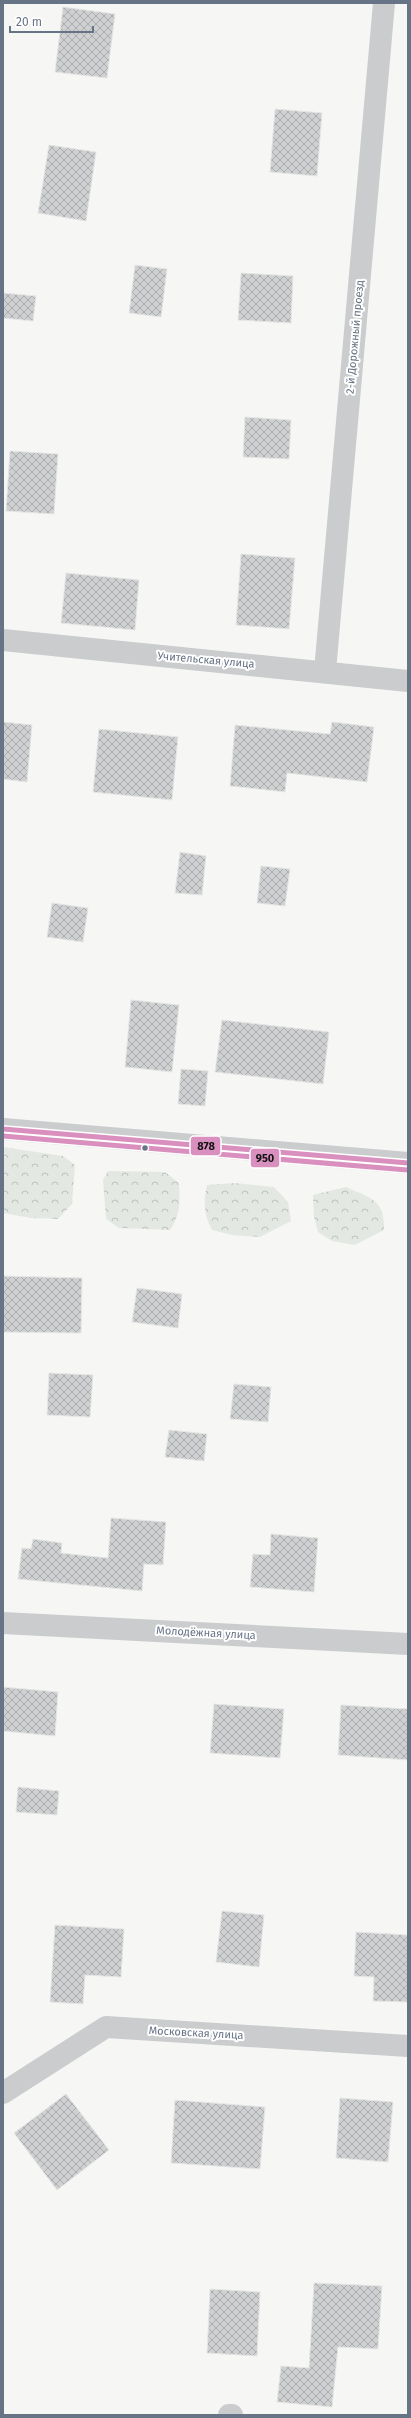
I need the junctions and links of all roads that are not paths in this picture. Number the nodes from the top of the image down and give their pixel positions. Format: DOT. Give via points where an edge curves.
graph roads {
  1 [pos="384,3"];
  2 [pos="3,640"];
  3 [pos="326,671"];
  4 [pos="408,681"];
  5 [pos="3,1129"];
  6 [pos="408,1163"];
  7 [pos="3,1622"];
  8 [pos="408,1644"];
  9 [pos="408,2046"];
  10 [pos="3,2093"];
  1 -- 3 [label="street, 2-й Дорожный проезд"];
  2 -- 3 [label="street, Учительская улица"];
  3 -- 4 [label="street, Учительская улица"];
  5 -- 6 [label="street"];
  7 -- 8 [label="street, Молодёжная улица"];
  9 -- 10 [label="street, Московская улица" via="106,2027"];
}
